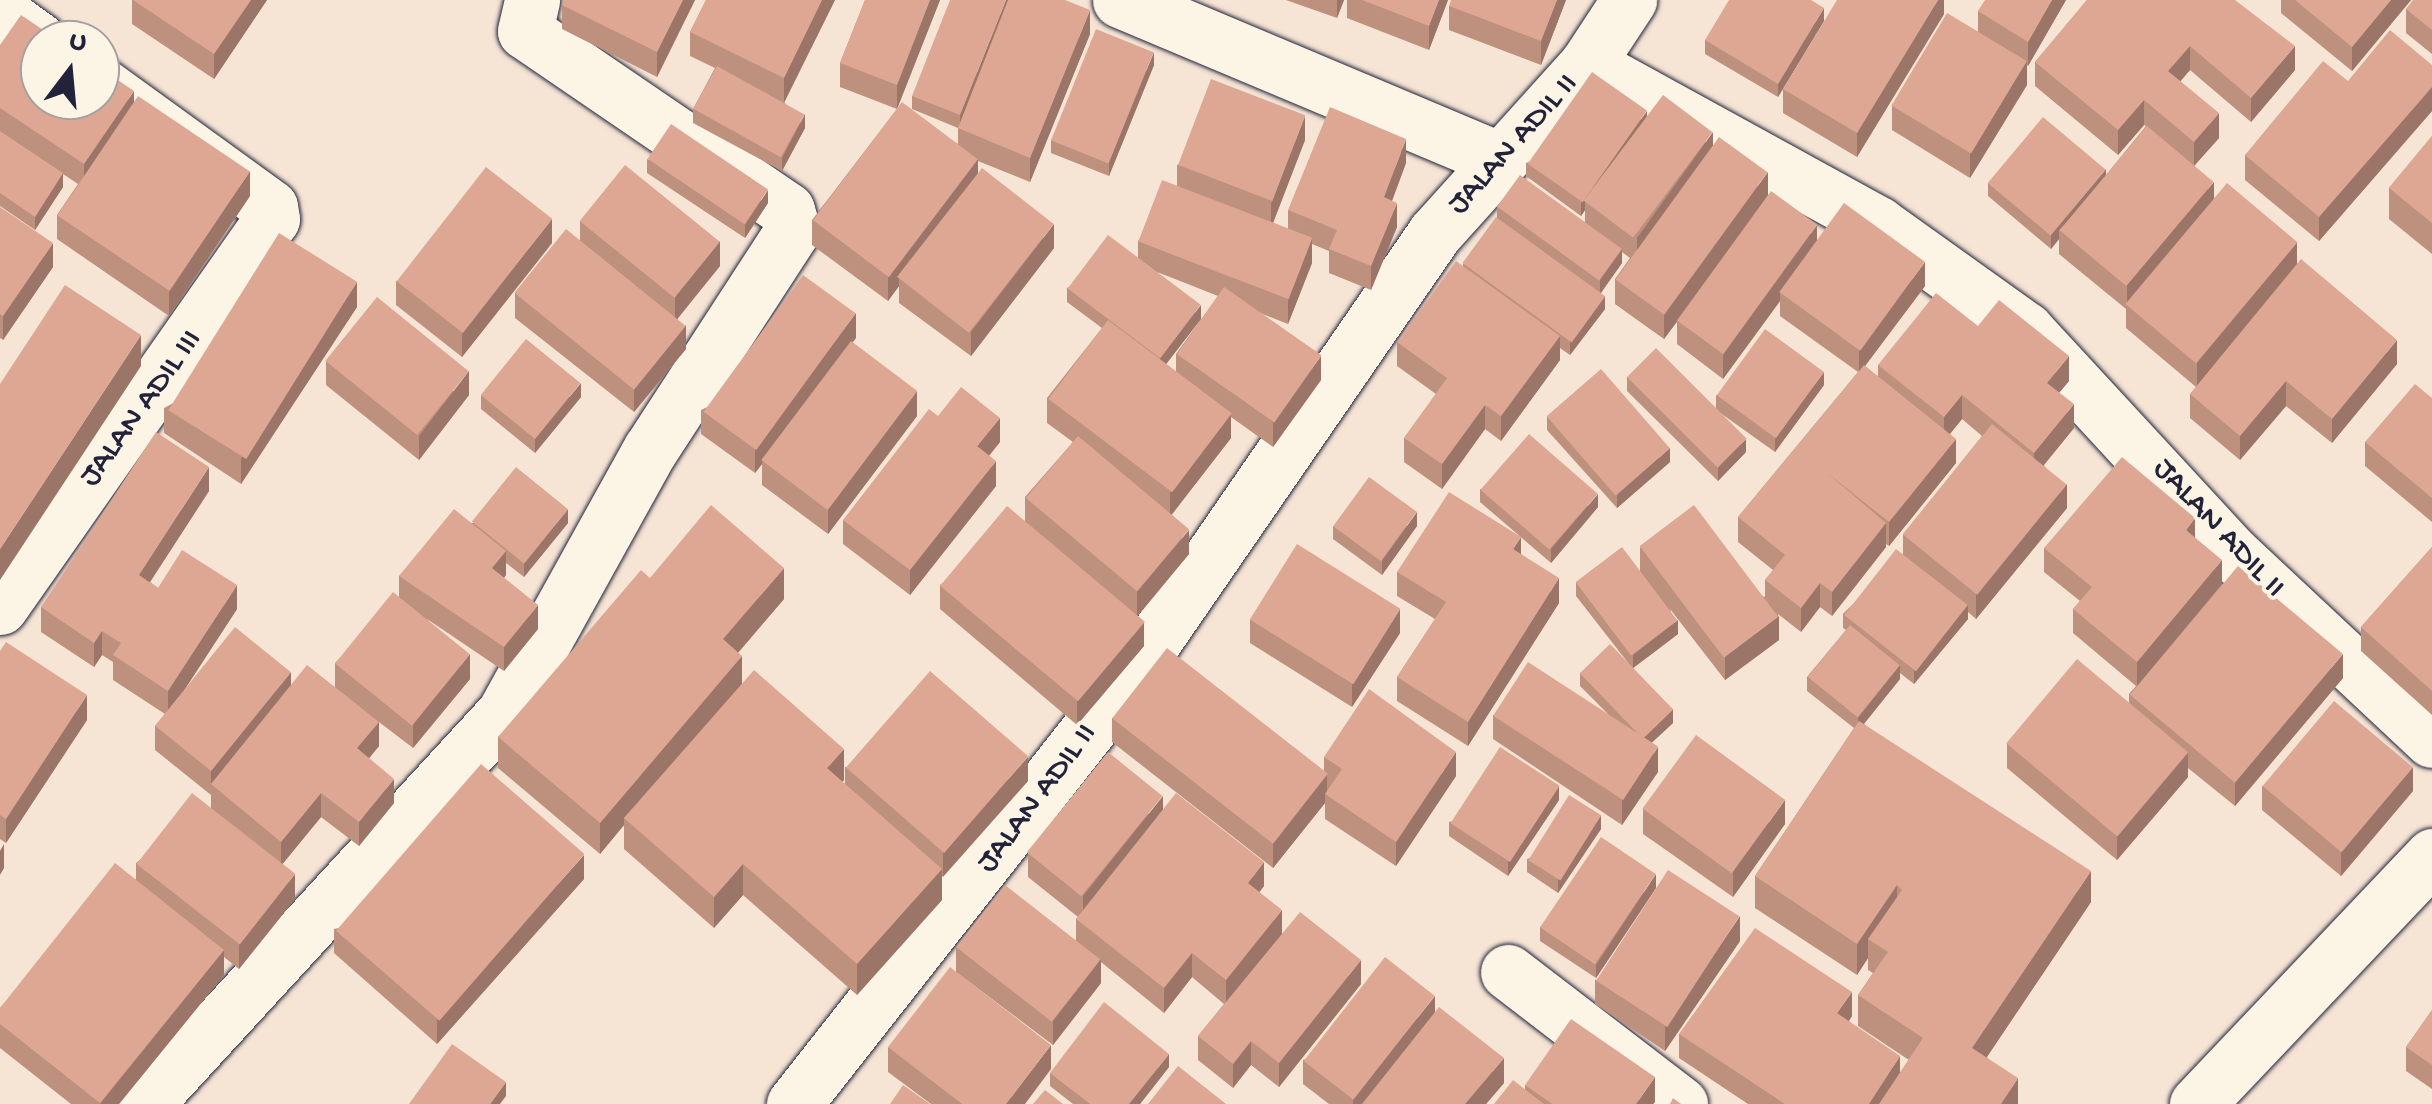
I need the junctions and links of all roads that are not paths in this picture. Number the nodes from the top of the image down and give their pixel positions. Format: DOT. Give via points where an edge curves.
graph roads {
  1 [pos="532,0"];
  2 [pos="1120,0"];
  3 [pos="1629,0"];
  4 [pos="1587,64"];
  5 [pos="120,98"];
  6 [pos="1494,157"];
  7 [pos="0,606"];
  8 [pos="2432,740"];
  9 [pos="2432,856"];
  10 [pos="1508,972"];
  11 [pos="146,1104"];
  12 [pos="794,1104"];
  13 [pos="1680,1104"];
  14 [pos="2198,1104"];
  1 -- 11 [label="street" via="525,32 787,210 793,230 650,450 504,712"];
  2 -- 6 [label="street"];
  3 -- 4 [label="street"];
  4 -- 6 [label="street, JALAN ADIL II"];
  4 -- 8 [label="street, JALAN ADIL II" via="1878,224 2026,330 2234,554"];
  5 -- 7 [label="street, JALAN ADIL III" via="270,207 269,231"];
  6 -- 12 [label="street, JALAN ADIL II" via="1111,702"];
  9 -- 14 [label="street"];
  10 -- 13 [label="street"];
}
